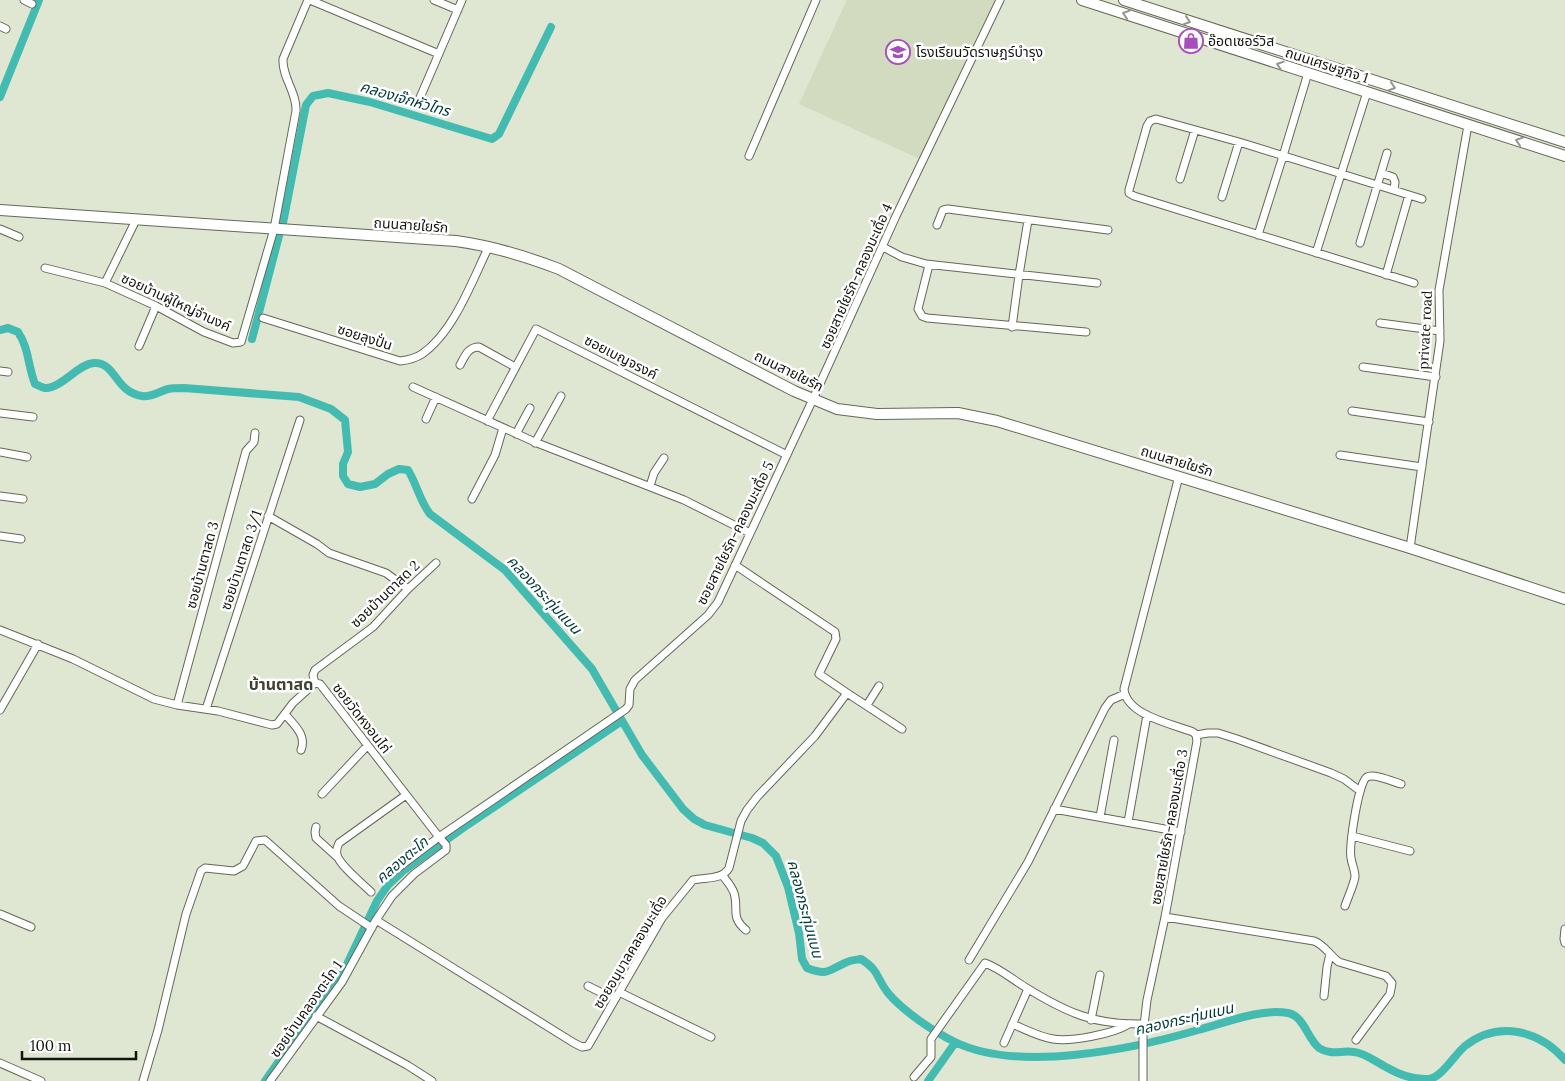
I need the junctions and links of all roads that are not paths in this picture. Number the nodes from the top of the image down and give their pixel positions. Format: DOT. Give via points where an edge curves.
graph roads {
  1 [pos="24,0"];
  2 [pos="309,0"];
  3 [pos="434,0"];
  4 [pos="462,0"];
  5 [pos="816,0"];
  6 [pos="1000,0"];
  7 [pos="1082,0"];
  8 [pos="1124,0"];
  9 [pos="32,4"];
  10 [pos="1107,4"];
  11 [pos="458,10"];
  12 [pos="439,54"];
  13 [pos="1308,73"];
  14 [pos="1367,92"];
  15 [pos="420,100"];
  16 [pos="1468,125"];
  17 [pos="1195,130"];
  18 [pos="1239,142"];
  19 [pos="1565,142"];
  20 [pos="1387,153"];
  21 [pos="749,156"];
  22 [pos="1284,156"];
  23 [pos="1565,156"];
  24 [pos="1381,173"];
  25 [pos="1341,175"];
  26 [pos="1180,179"];
  27 [pos="1377,185"];
  28 [pos="1394,190"];
  29 [pos="1410,195"];
  30 [pos="1222,197"];
  31 [pos="1422,199"];
  32 [pos="1,213"];
  33 [pos="136,220"];
  34 [pos="1028,220"];
  35 [pos="937,226"];
  36 [pos="0,229"];
  37 [pos="274,229"];
  38 [pos="1108,230"];
  39 [pos="1258,235"];
  40 [pos="19,237"];
  41 [pos="1360,243"];
  42 [pos="489,246"];
  43 [pos="883,247"];
  44 [pos="1316,253"];
  45 [pos="929,265"];
  46 [pos="45,268"];
  47 [pos="1019,275"];
  48 [pos="1386,275"];
  49 [pos="105,283"];
  50 [pos="1097,283"];
  51 [pos="1414,283"];
  52 [pos="156,306"];
  53 [pos="263,318"];
  54 [pos="1380,324"];
  55 [pos="1012,327"];
  56 [pos="1440,331"];
  57 [pos="1086,332"];
  58 [pos="139,346"];
  59 [pos="460,365"];
  60 [pos="515,367"];
  61 [pos="1363,367"];
  62 [pos="0,371"];
  63 [pos="8,372"];
  64 [pos="1436,377"];
  65 [pos="414,387"];
  66 [pos="561,396"];
  67 [pos="436,397"];
  68 [pos="813,399"];
  69 [pos="530,408"];
  70 [pos="1352,411"];
  71 [pos="0,412"];
  72 [pos="33,417"];
  73 [pos="426,419"];
  74 [pos="300,420"];
  75 [pos="487,420"];
  76 [pos="1429,422"];
  77 [pos="503,428"];
  78 [pos="255,432"];
  79 [pos="516,434"];
  80 [pos="535,443"];
  81 [pos="0,452"];
  82 [pos="787,455"];
  83 [pos="1340,455"];
  84 [pos="27,457"];
  85 [pos="664,458"];
  86 [pos="1422,467"];
  87 [pos="1179,476"];
  88 [pos="650,486"];
  89 [pos="0,496"];
  90 [pos="23,499"];
  91 [pos="472,499"];
  92 [pos="268,516"];
  93 [pos="750,533"];
  94 [pos="0,536"];
  95 [pos="21,539"];
  96 [pos="1410,548"];
  97 [pos="436,563"];
  98 [pos="736,565"];
  99 [pos="408,589"];
  100 [pos="1565,599"];
  101 [pos="0,630"];
  102 [pos="38,644"];
  103 [pos="315,683"];
  104 [pos="879,686"];
  105 [pos="847,693"];
  106 [pos="1124,694"];
  107 [pos="177,705"];
  108 [pos="867,705"];
  109 [pos="206,709"];
  110 [pos="0,710"];
  111 [pos="284,714"];
  112 [pos="1147,715"];
  113 [pos="902,729"];
  114 [pos="1196,735"];
  115 [pos="1114,740"];
  116 [pos="367,746"];
  117 [pos="301,750"];
  118 [pos="1401,784"];
  119 [pos="1360,791"];
  120 [pos="322,794"];
  121 [pos="406,795"];
  122 [pos="1054,809"];
  123 [pos="1100,817"];
  124 [pos="1128,822"];
  125 [pos="316,827"];
  126 [pos="1181,832"];
  127 [pos="1352,836"];
  128 [pos="440,838"];
  129 [pos="1410,851"];
  130 [pos="337,856"];
  131 [pos="723,876"];
  132 [pos="386,877"];
  133 [pos="371,892"];
  134 [pos="1345,906"];
  135 [pos="0,914"];
  136 [pos="1165,917"];
  137 [pos="376,920"];
  138 [pos="31,927"];
  139 [pos="371,927"];
  140 [pos="1565,929"];
  141 [pos="746,930"];
  142 [pos="1565,943"];
  143 [pos="1330,954"];
  144 [pos="969,960"];
  145 [pos="1100,975"];
  146 [pos="588,986"];
  147 [pos="1028,989"];
  148 [pos="618,994"];
  149 [pos="1324,996"];
  150 [pos="316,1016"];
  151 [pos="1091,1020"];
  152 [pos="1012,1024"];
  153 [pos="1130,1024"];
  154 [pos="1144,1024"];
  155 [pos="711,1037"];
  156 [pos="1356,1040"];
  157 [pos="1004,1043"];
  158 [pos="0,1063"];
  159 [pos="914,1077"];
  160 [pos="423,1078"];
  161 [pos="41,1081"];
  162 [pos="144,1081"];
  163 [pos="270,1081"];
  164 [pos="432,1081"];
  165 [pos="1143,1081"];
  1 -- 9 [label="street"];
  2 -- 12 [label="street"];
  2 -- 37 [label="street" via="283,59 282,67 295,98 296,111"];
  3 -- 11 [label="street"];
  4 -- 11 [label="street"];
  5 -- 21 [label="street"];
  6 -- 43 [label="street, ซอยสายใยรัก-คลองมะเดื่อ 4"];
  7 -- 10 [label="street, ถนนเศรษฐกิจ 1"];
  8 -- 19 [label="street, ถนนเศรษฐกิจ 1, one-way"];
  13 -- 10 [label="street, ถนนเศรษฐกิจ 1, one-way"];
  11 -- 12 [label="street"];
  12 -- 15 [label="street"];
  13 -- 14 [label="street, ถนนเศรษฐกิจ 1"];
  13 -- 22 [label="street"];
  14 -- 16 [label="street, ถนนเศรษฐกิจ 1"];
  14 -- 25 [label="street"];
  23 -- 16 [label="street, ถนนเศรษฐกิจ 1, one-way"];
  16 -- 56 [label="street, private road" via="1439,290"];
  17 -- 18 [label="street"];
  17 -- 26 [label="street"];
  17 -- 39 [label="street" via="1156,119 1150,121 1129,193"];
  18 -- 22 [label="street"];
  18 -- 30 [label="street"];
  20 -- 24 [label="street"];
  22 -- 25 [label="street"];
  22 -- 39 [label="street"];
  24 -- 27 [label="street"];
  24 -- 28 [label="street" via="1393,177"];
  25 -- 27 [label="street"];
  25 -- 44 [label="street"];
  27 -- 28 [label="street"];
  27 -- 41 [label="street"];
  28 -- 29 [label="street"];
  29 -- 31 [label="street"];
  29 -- 48 [label="street"];
  32 -- 33 [label="street, ถนนสายใยรัก"];
  33 -- 37 [label="street, ถนนสายใยรัก"];
  33 -- 49 [label="street"];
  34 -- 35 [label="street" via="948,209 943,210"];
  34 -- 38 [label="street"];
  34 -- 47 [label="street"];
  36 -- 40 [label="street"];
  37 -- 42 [label="street, ถนนสายใยรัก"];
  37 -- 52 [label="street, ซอยบ้านผู้ใหญ่จำนงค์" via="241,342 233,343 204,332"];
  39 -- 44 [label="street"];
  42 -- 53 [label="street, ซอยลุงปั่น" via="446,331 423,354 412,359 400,361"];
  42 -- 68 [label="street, ถนนสายใยรัก" via="558,269"];
  43 -- 45 [label="street"];
  43 -- 68 [label="street, ซอยสายใยรัก-คลองมะเดื่อ 4"];
  44 -- 48 [label="street"];
  45 -- 47 [label="street"];
  45 -- 55 [label="street" via="918,310 922,316"];
  46 -- 49 [label="street, ซอยบ้านผู้ใหญ่จำนงค์"];
  47 -- 50 [label="street"];
  47 -- 55 [label="street"];
  48 -- 51 [label="street"];
  49 -- 52 [label="street, ซอยบ้านผู้ใหญ่จำนงค์"];
  52 -- 58 [label="street"];
  54 -- 56 [label="street"];
  55 -- 57 [label="street"];
  56 -- 64 [label="street, private road"];
  59 -- 60 [label="street" via="468,351 479,347"];
  60 -- 75 [label="street, ซอยเบญจรงค์"];
  60 -- 82 [label="street, ซอยเบญจรงค์" via="538,329"];
  61 -- 64 [label="street"];
  62 -- 63 [label="street"];
  64 -- 76 [label="street, private road"];
  65 -- 67 [label="street"];
  66 -- 80 [label="street"];
  67 -- 73 [label="street"];
  67 -- 75 [label="street"];
  68 -- 82 [label="street, ซอยสายใยรัก-คลองมะเดื่อ 5"];
  68 -- 87 [label="street, ถนนสายใยรัก" via="854,412 978,416"];
  69 -- 79 [label="street"];
  70 -- 76 [label="street"];
  71 -- 72 [label="street"];
  74 -- 92 [label="street, ซอยบ้านตาสด 3/1"];
  75 -- 77 [label="street"];
  76 -- 86 [label="street, private road"];
  77 -- 79 [label="street"];
  77 -- 91 [label="street" via="495,455"];
  78 -- 107 [label="street, ซอยบ้านตาสด 3" via="254,442 246,451"];
  79 -- 80 [label="street"];
  80 -- 88 [label="street"];
  81 -- 84 [label="street"];
  82 -- 93 [label="street, ซอยสายใยรัก-คลองมะเดื่อ 5"];
  83 -- 86 [label="street"];
  85 -- 88 [label="street"];
  86 -- 96 [label="street, private road"];
  87 -- 96 [label="street, ถนนสายใยรัก"];
  87 -- 106 [label="street"];
  88 -- 93 [label="street"];
  89 -- 90 [label="street"];
  92 -- 99 [label="street" via="329,553 386,572"];
  92 -- 109 [label="street, ซอยบ้านตาสด 3/1"];
  93 -- 98 [label="street, ซอยสายใยรัก-คลองมะเดื่อ 5"];
  94 -- 95 [label="street"];
  96 -- 100 [label="street, ถนนสายใยรัก"];
  97 -- 99 [label="street, ซอยบ้านตาสด 2"];
  98 -- 105 [label="street" via="835,632 836,638 819,674"];
  98 -- 128 [label="street, ซอยสายใยรัก-คลองมะเดื่อ 5" via="708,616 635,680 630,690 630,705 626,709"];
  99 -- 103 [label="street, ซอยบ้านตาสด 2" via="373,627 315,670 312,675"];
  101 -- 102 [label="street, ซอยวัดหงอนไก่"];
  102 -- 107 [label="street, ซอยวัดหงอนไก่" via="148,696"];
  102 -- 110 [label="street"];
  103 -- 111 [label="street, ซอยวัดหงอนไก่"];
  103 -- 116 [label="street, ซอยวัดหงอนไก่" via="320,684"];
  104 -- 108 [label="street"];
  105 -- 108 [label="street"];
  105 -- 131 [label="street" via="815,736 756,797 741,821 730,868"];
  106 -- 112 [label="street, ซอยสายใยรัก-คลองมะเดื่อ 3" via="1133,707"];
  106 -- 122 [label="street" via="1111,700 1105,708"];
  107 -- 109 [label="street, ซอยวัดหงอนไก่"];
  108 -- 113 [label="street"];
  109 -- 111 [label="street, ซอยวัดหงอนไก่" via="272,725 277,724"];
  111 -- 117 [label="street" via="303,736"];
  112 -- 114 [label="street, ซอยสายใยรัก-คลองมะเดื่อ 3"];
  112 -- 124 [label="street"];
  114 -- 119 [label="street" via="1208,733 1237,739 1331,773"];
  114 -- 126 [label="street, ซอยสายใยรัก-คลองมะเดื่อ 3"];
  115 -- 123 [label="street"];
  116 -- 120 [label="street"];
  116 -- 121 [label="street, ซอยวัดหงอนไก่"];
  118 -- 119 [label="street" via="1372,776 1367,777"];
  119 -- 127 [label="street"];
  121 -- 128 [label="street, ซอยวัดหงอนไก่"];
  121 -- 130 [label="street" via="338,843"];
  122 -- 123 [label="street"];
  122 -- 144 [label="street" via="1028,862"];
  123 -- 124 [label="street"];
  124 -- 126 [label="street"];
  125 -- 130 [label="street" via="316,838"];
  126 -- 136 [label="street, ซอยสายใยรัก-คลองมะเดื่อ 3"];
  127 -- 129 [label="street"];
  127 -- 134 [label="street" via="1354,878"];
  128 -- 132 [label="street"];
  128 -- 137 [label="street, ซอยบ้านคลองตะโก 1" via="446,850 414,874 392,896"];
  130 -- 133 [label="street"];
  131 -- 141 [label="street" via="735,896 739,925"];
  131 -- 148 [label="street, ซอยอนุบาลคลองมะเดื่อ" via="693,880 683,890 662,918"];
  135 -- 138 [label="street"];
  136 -- 143 [label="street" via="1314,940"];
  136 -- 154 [label="street, ซอยสายใยรัก-คลองมะเดื่อ 3"];
  137 -- 139 [label="street, ซอยบ้านคลองตะโก 1"];
  137 -- 148 [label="street, ซอยอนุบาลคลองมะเดื่อ" via="582,1047 592,1043"];
  139 -- 150 [label="street, ซอยบ้านคลองตะโก 1" via="342,982"];
  139 -- 162 [label="street" via="339,906 265,840 256,841 244,866 234,871 205,868 201,871 186,914"];
  140 -- 142 [label="street"];
  143 -- 149 [label="street"];
  143 -- 156 [label="street" via="1340,962 1386,976 1392,983 1390,994"];
  145 -- 151 [label="street"];
  146 -- 148 [label="street" via="608,996"];
  147 -- 151 [label="street"];
  147 -- 152 [label="street"];
  147 -- 159 [label="street" via="985,964 931,1039 931,1057"];
  148 -- 155 [label="street"];
  150 -- 160 [label="street" via="407,1064"];
  150 -- 163 [label="street, ซอยบ้านคลองตะโก 1"];
  151 -- 153 [label="street"];
  152 -- 153 [label="street" via="1055,1040 1113,1032"];
  152 -- 157 [label="street"];
  153 -- 154 [label="street"];
  154 -- 165 [label="street, ซอยสายใยรัก-คลองมะเดื่อ 3"];
  158 -- 161 [label="street"];
  160 -- 164 [label="street"];
}
